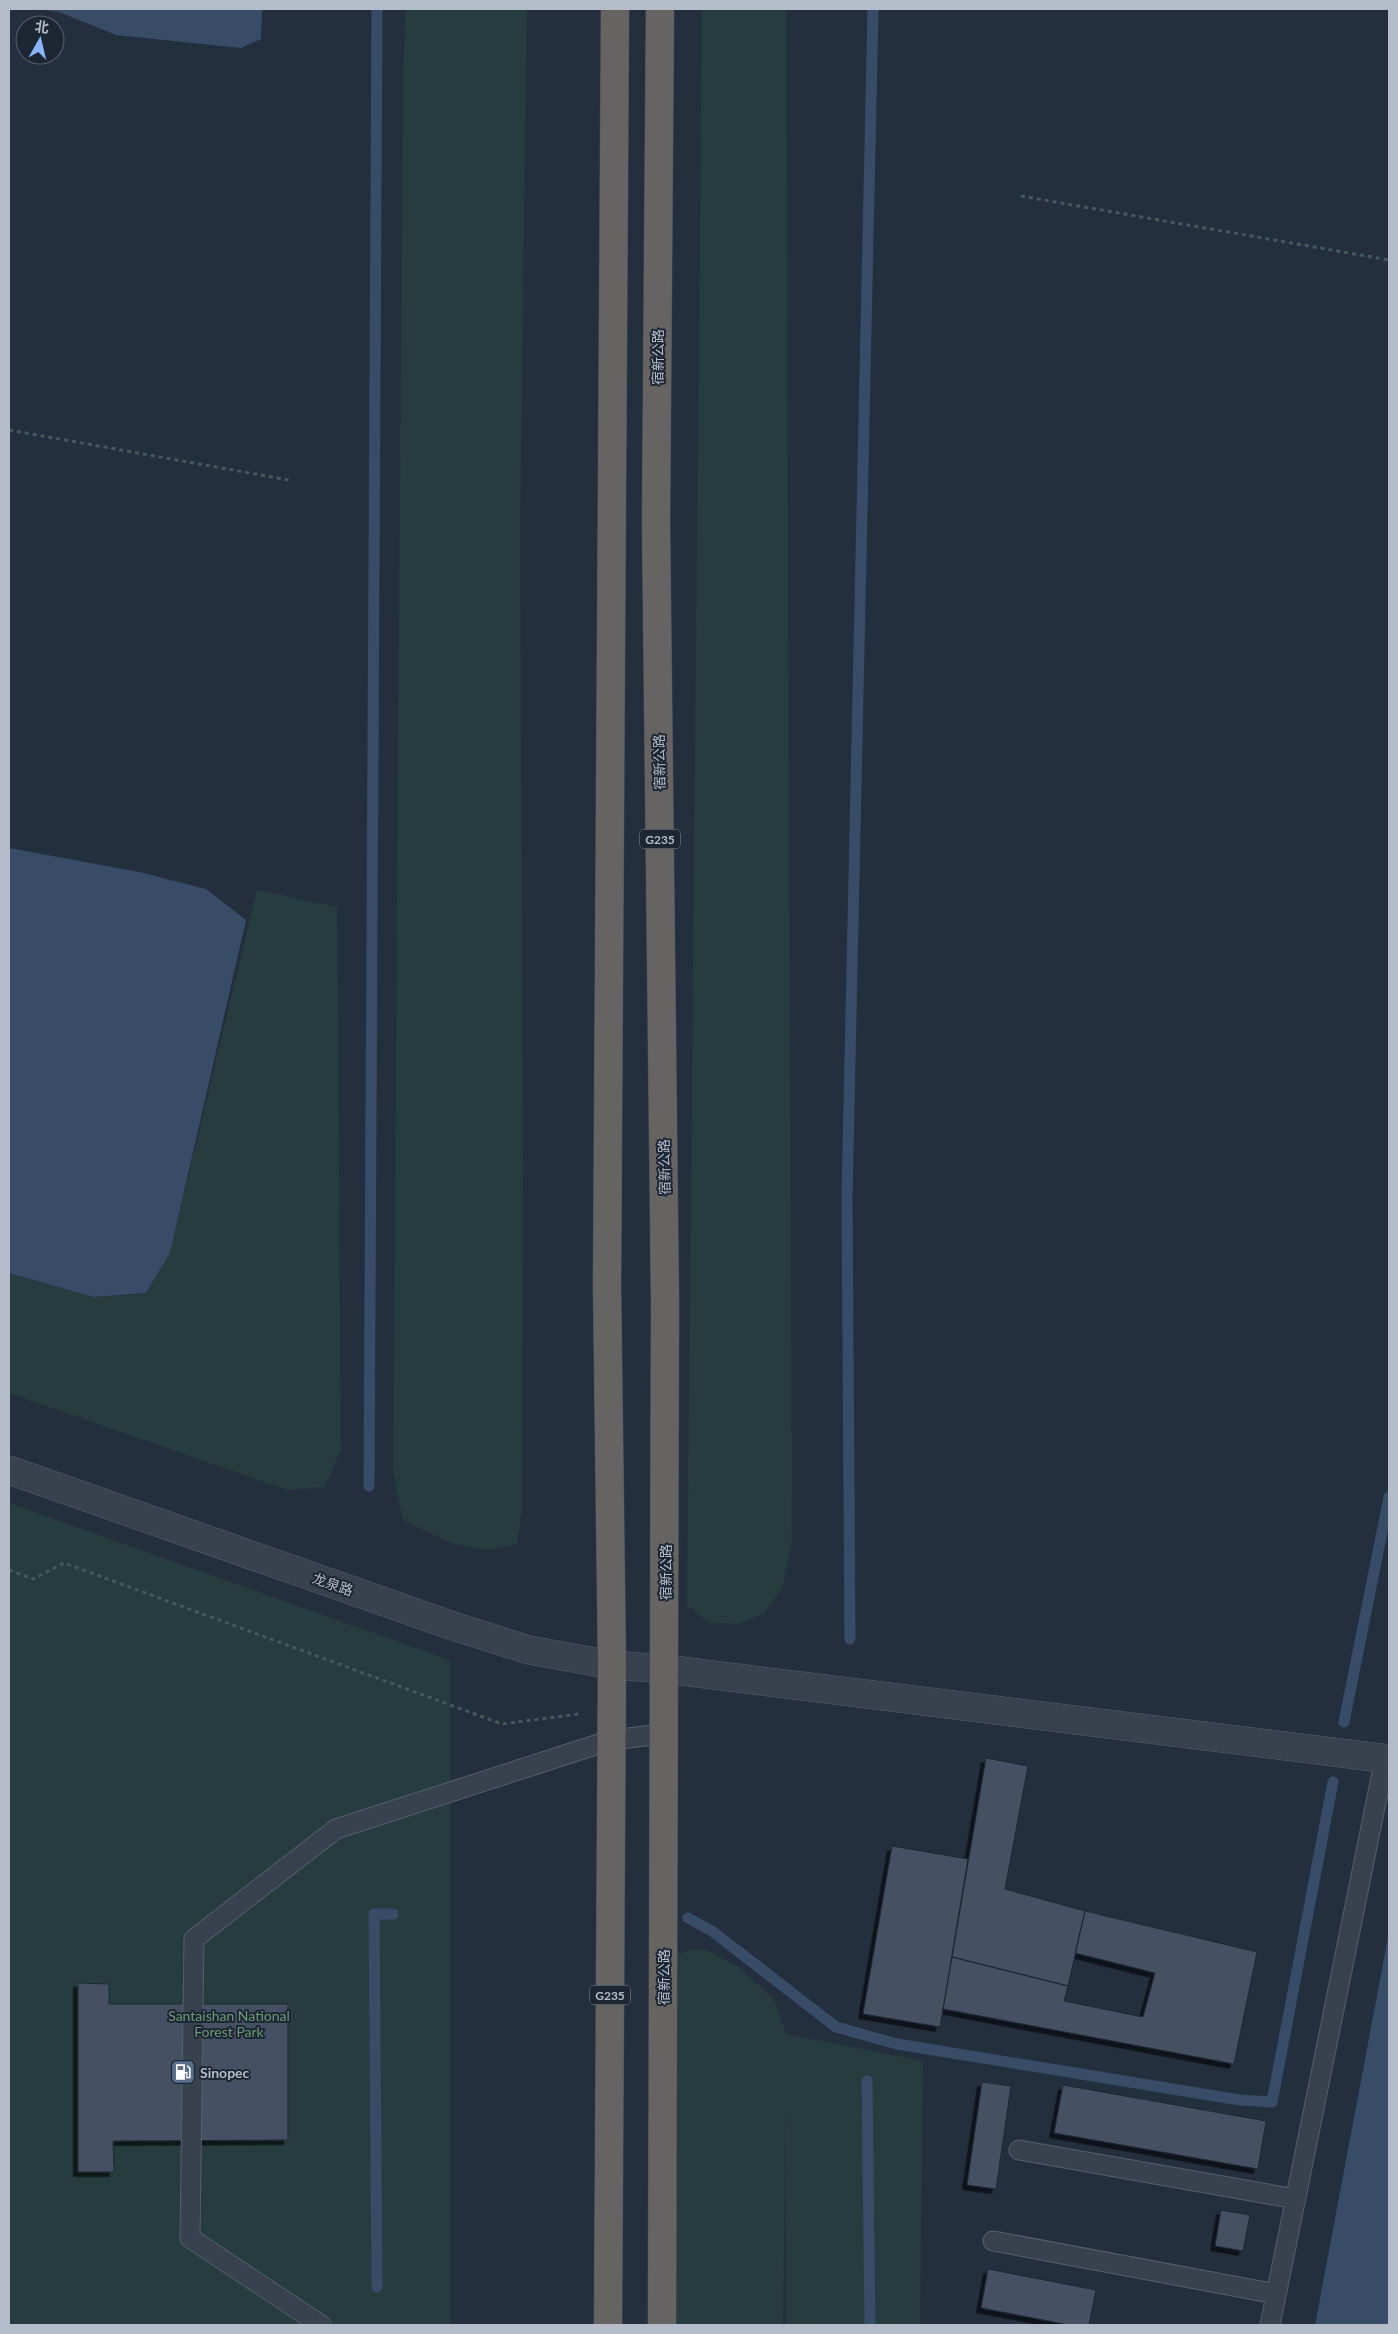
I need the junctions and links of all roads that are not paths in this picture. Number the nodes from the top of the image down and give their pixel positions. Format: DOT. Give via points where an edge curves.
graph roads {
  1 [pos="615,9"];
  2 [pos="660,9"];
  3 [pos="9,1470"];
  4 [pos="612,1665"];
  5 [pos="664,1669"];
  6 [pos="663,1734"];
  7 [pos="612,1740"];
  8 [pos="1387,1758"];
  9 [pos="1019,2150"];
  10 [pos="1296,2199"];
  11 [pos="993,2241"];
  12 [pos="1276,2294"];
  13 [pos="321,2325"];
  14 [pos="608,2325"];
  15 [pos="662,2325"];
  16 [pos="1270,2325"];
  1 -- 4 [label="highway, G235" via="607,1275"];
  2 -- 5 [label="highway, 宿新公路 / G235" via="656,522 665,1303"];
  3 -- 4 [label="street, 龙泉路" via="453,1626 529,1650"];
  4 -- 5 [label="street, 龙泉路"];
  4 -- 7 [label="highway, G235"];
  5 -- 6 [label="highway, 宿新公路 / G235"];
  5 -- 8 [label="street, 龙泉路"];
  6 -- 7 [label="lane"];
  6 -- 15 [label="highway, 宿新公路 / G235"];
  7 -- 13 [label="lane" via="336,1829 194,1940 190,2238"];
  7 -- 14 [label="highway, G235"];
  8 -- 10 [label="lane"];
  9 -- 10 [label="lane"];
  10 -- 12 [label="lane"];
  11 -- 12 [label="lane"];
  12 -- 16 [label="lane"];
}
